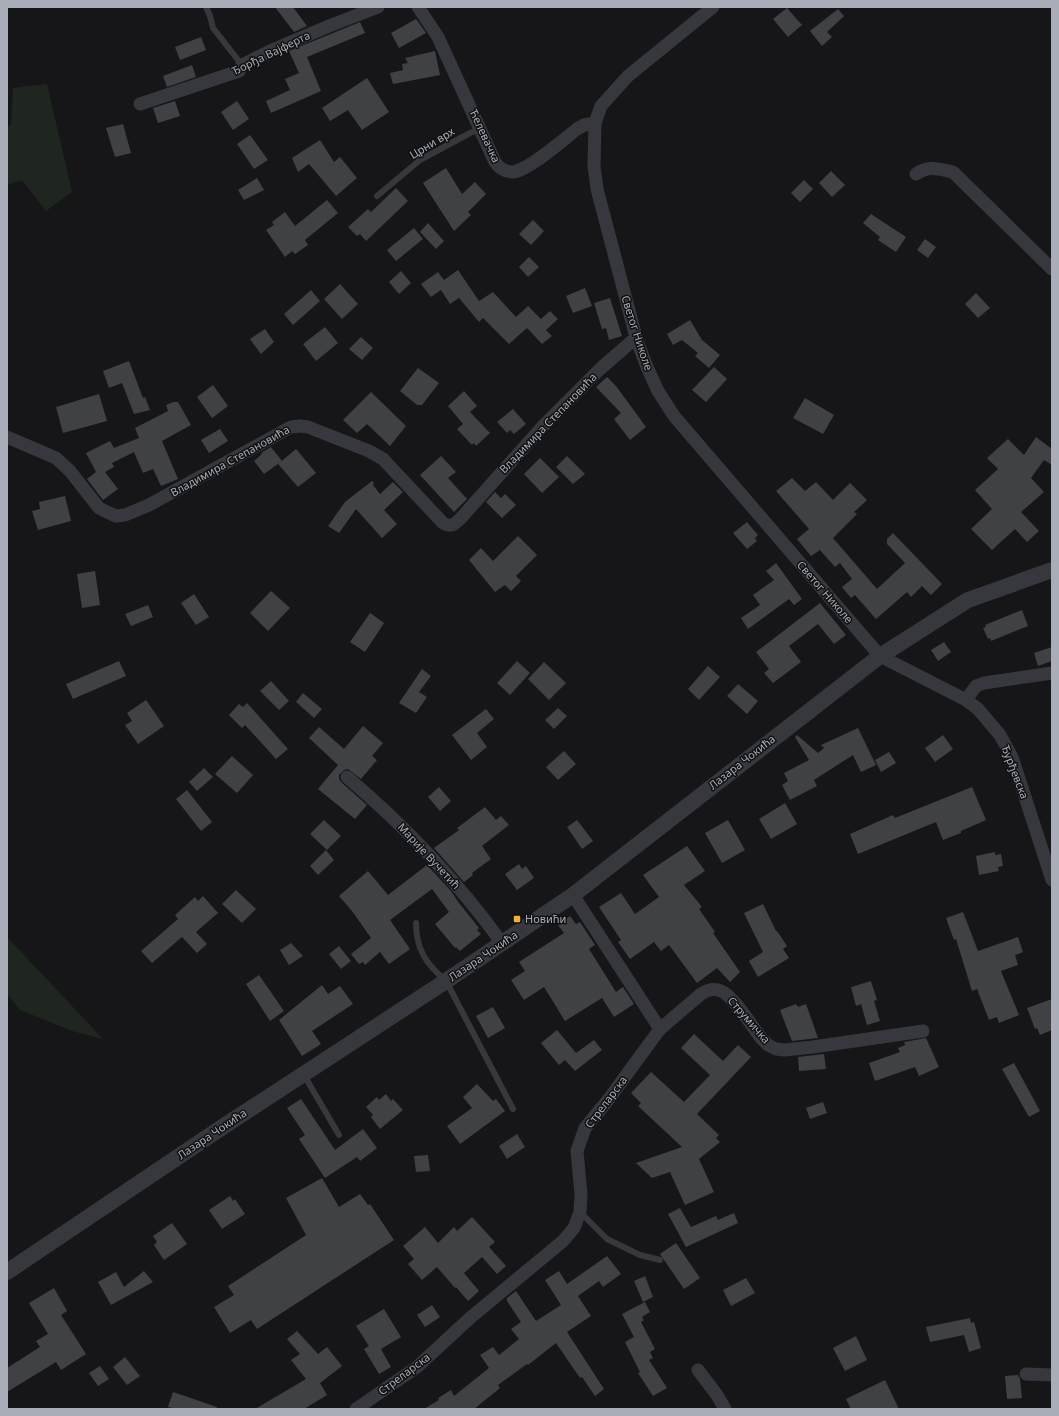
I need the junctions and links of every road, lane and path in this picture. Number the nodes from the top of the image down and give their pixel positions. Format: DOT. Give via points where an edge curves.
graph roads {
  1 [pos="206,7"];
  2 [pos="378,7"];
  3 [pos="418,7"];
  4 [pos="713,7"];
  5 [pos="242,65"];
  6 [pos="140,104"];
  7 [pos="595,123"];
  8 [pos="481,128"];
  9 [pos="916,174"];
  10 [pos="377,196"];
  11 [pos="1052,269"];
  12 [pos="637,341"];
  13 [pos="7,437"];
  14 [pos="1052,570"];
  15 [pos="880,656"];
  16 [pos="1052,673"];
  17 [pos="966,700"];
  18 [pos="347,777"];
  19 [pos="1052,880"];
  20 [pos="573,895"];
  21 [pos="416,923"];
  22 [pos="502,943"];
  23 [pos="446,981"];
  24 [pos="660,1029"];
  25 [pos="923,1030"];
  26 [pos="304,1074"];
  27 [pos="513,1109"];
  28 [pos="339,1134"];
  29 [pos="580,1212"];
  30 [pos="660,1260"];
  31 [pos="7,1272"];
  32 [pos="698,1370"];
  33 [pos="1026,1374"];
  34 [pos="1052,1375"];
  35 [pos="356,1409"];
  36 [pos="725,1409"];
  1 -- 5 [label="lane" via="213,28"];
  2 -- 5 [label="street, Ђорђа Вајферта"];
  3 -- 8 [label="street, Ћелевачка" via="438,37"];
  4 -- 7 [label="street, Светог Николе" via="628,76 601,106"];
  5 -- 6 [label="street, Ђорђа Вајферта" via="238,70"];
  7 -- 8 [label="street, Ћелевачка" via="584,125 529,165 513,172 505,171 495,162"];
  7 -- 12 [label="street, Светог Николе" via="594,166 597,189"];
  8 -- 10 [label="lane, Црни врх" via="420,160"];
  9 -- 11 [label="street" via="936,168 953,172"];
  12 -- 13 [label="street, Владимира Степановића" via="627,345 600,369 543,426 453,526 443,523 383,459 304,426 291,427 125,516 116,516 98,508 70,471 56,458"];
  12 -- 15 [label="street, Светог Николе" via="658,391 674,416"];
  14 -- 15 [label="street, Лазара Чокића" via="968,600"];
  15 -- 17 [label="street, Ђурђевска"];
  15 -- 20 [label="street, Лазара Чокића"];
  16 -- 17 [label="street" via="984,683 976,686"];
  17 -- 19 [label="street, Ђурђевска" via="978,709 1000,735 1012,757"];
  18 -- 22 [label="street, Марије Вучетић" via="394,818 450,876"];
  20 -- 22 [label="street, Лазара Чокића"];
  20 -- 24 [label="street"];
  21 -- 23 [label="lane" via="420,950 433,970"];
  22 -- 23 [label="street, Лазара Чокића"];
  23 -- 26 [label="street, Лазара Чокића"];
  23 -- 27 [label="lane"];
  24 -- 25 [label="street, Струмичка" via="701,994 716,989 726,994 762,1039 776,1049 813,1047"];
  24 -- 29 [label="street, Стреларска" via="585,1128 577,1151"];
  26 -- 28 [label="lane"];
  26 -- 31 [label="street, Лазара Чокића"];
  29 -- 30 [label="lane" via="607,1239 640,1255"];
  29 -- 35 [label="street, Стреларска" via="574,1228 563,1242 470,1318 417,1367"];
  32 -- 36 [label="street"];
  33 -- 34 [label="street"];
}
